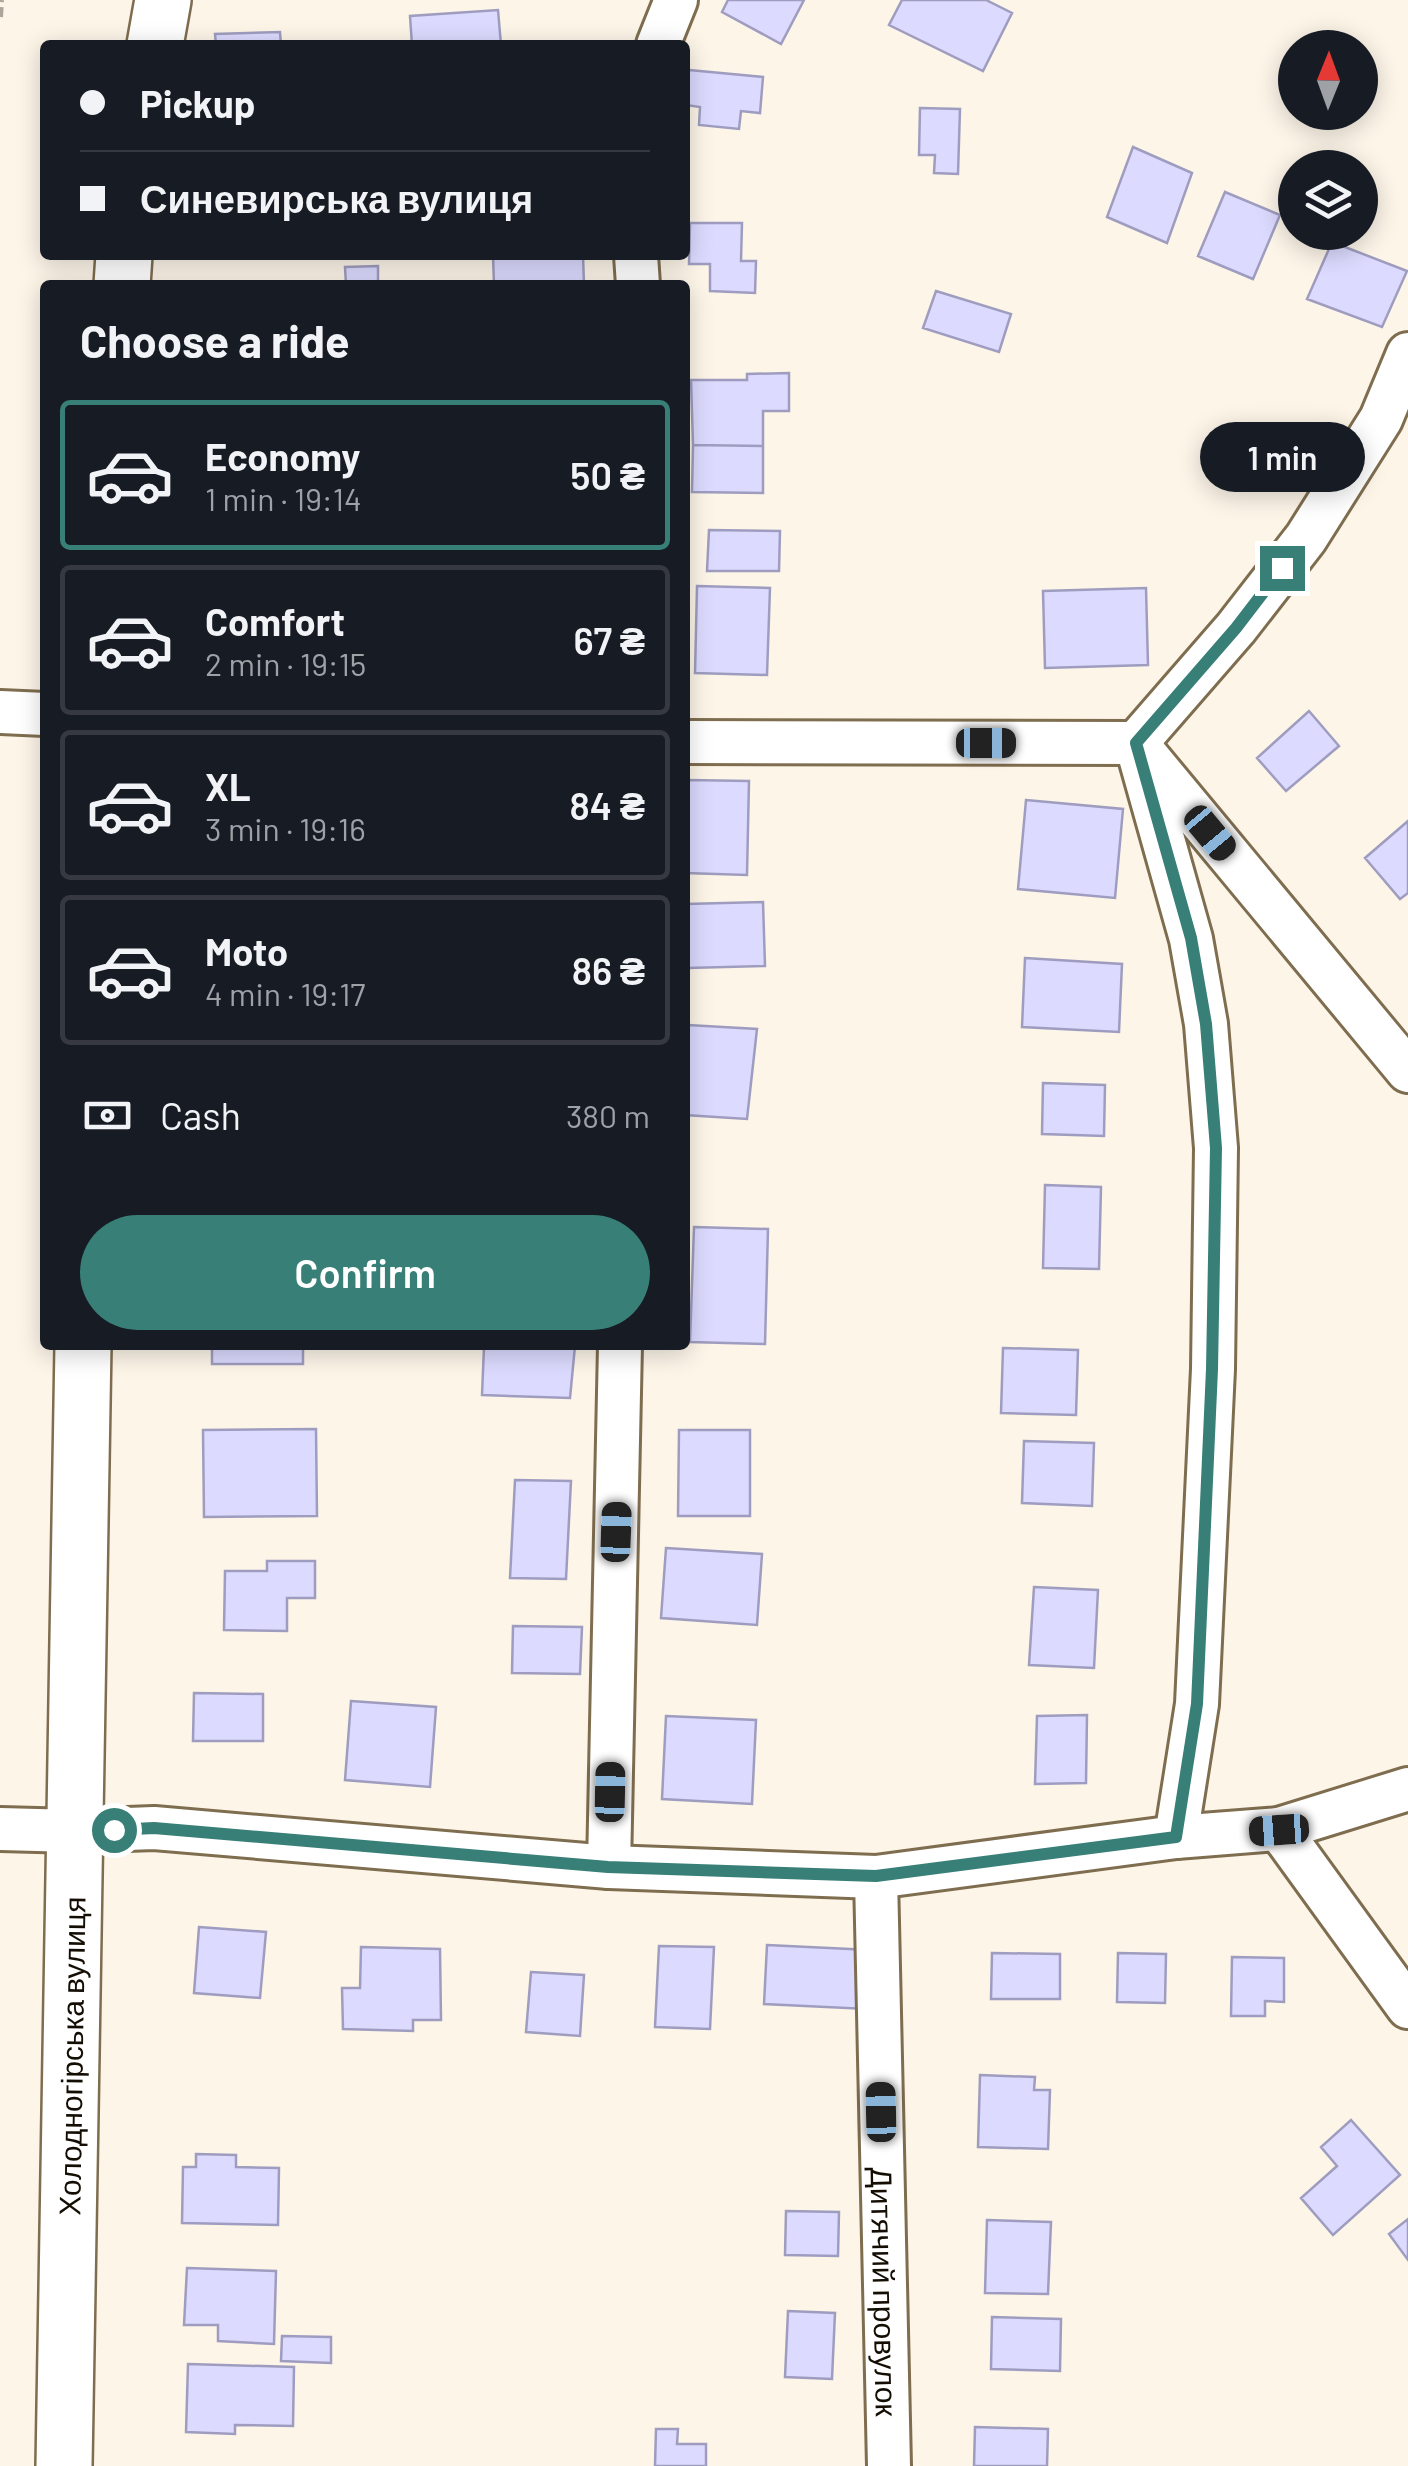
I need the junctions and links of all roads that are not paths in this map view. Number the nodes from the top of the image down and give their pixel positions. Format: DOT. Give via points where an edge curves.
graph roads {
  1 [pos="164,0"];
  2 [pos="676,0"];
  3 [pos="155,40"];
  4 [pos="660,40"];
  5 [pos="1408,354"];
  6 [pos="0,712"];
  7 [pos="40,714"];
  8 [pos="690,742"];
  9 [pos="1136,743"];
  10 [pos="1408,1071"];
  11 [pos="82,1350"];
  12 [pos="620,1350"];
  13 [pos="1408,1789"];
  14 [pos="0,1829"];
  15 [pos="1279,1830"];
  16 [pos="74,1831"];
  17 [pos="1176,1837"];
  18 [pos="608,1867"];
  19 [pos="876,1876"];
  20 [pos="1408,2007"];
  21 [pos="64,2466"];
  22 [pos="889,2466"];
  1 -- 3 [label="main road"];
  2 -- 4 [label="street"];
  5 -- 9 [label="street" via="1382,419 1306,538"];
  6 -- 7 [label="street"];
  8 -- 9 [label="street"];
  9 -- 10 [label="street"];
  9 -- 17 [label="street" via="1191,938 1216,1148 1197,1704"];
  11 -- 16 [label="main road, Холодногірська вулиця"];
  12 -- 18 [label="street"];
  13 -- 15 [label="street"];
  14 -- 16 [label="street"];
  15 -- 17 [label="street"];
  15 -- 20 [label="street"];
  16 -- 18 [label="street" via="154,1828"];
  16 -- 21 [label="main road, Холодногірська вулиця"];
  17 -- 19 [label="street"];
  18 -- 19 [label="street"];
  19 -- 22 [label="street, Дитячий провулок"];
}
